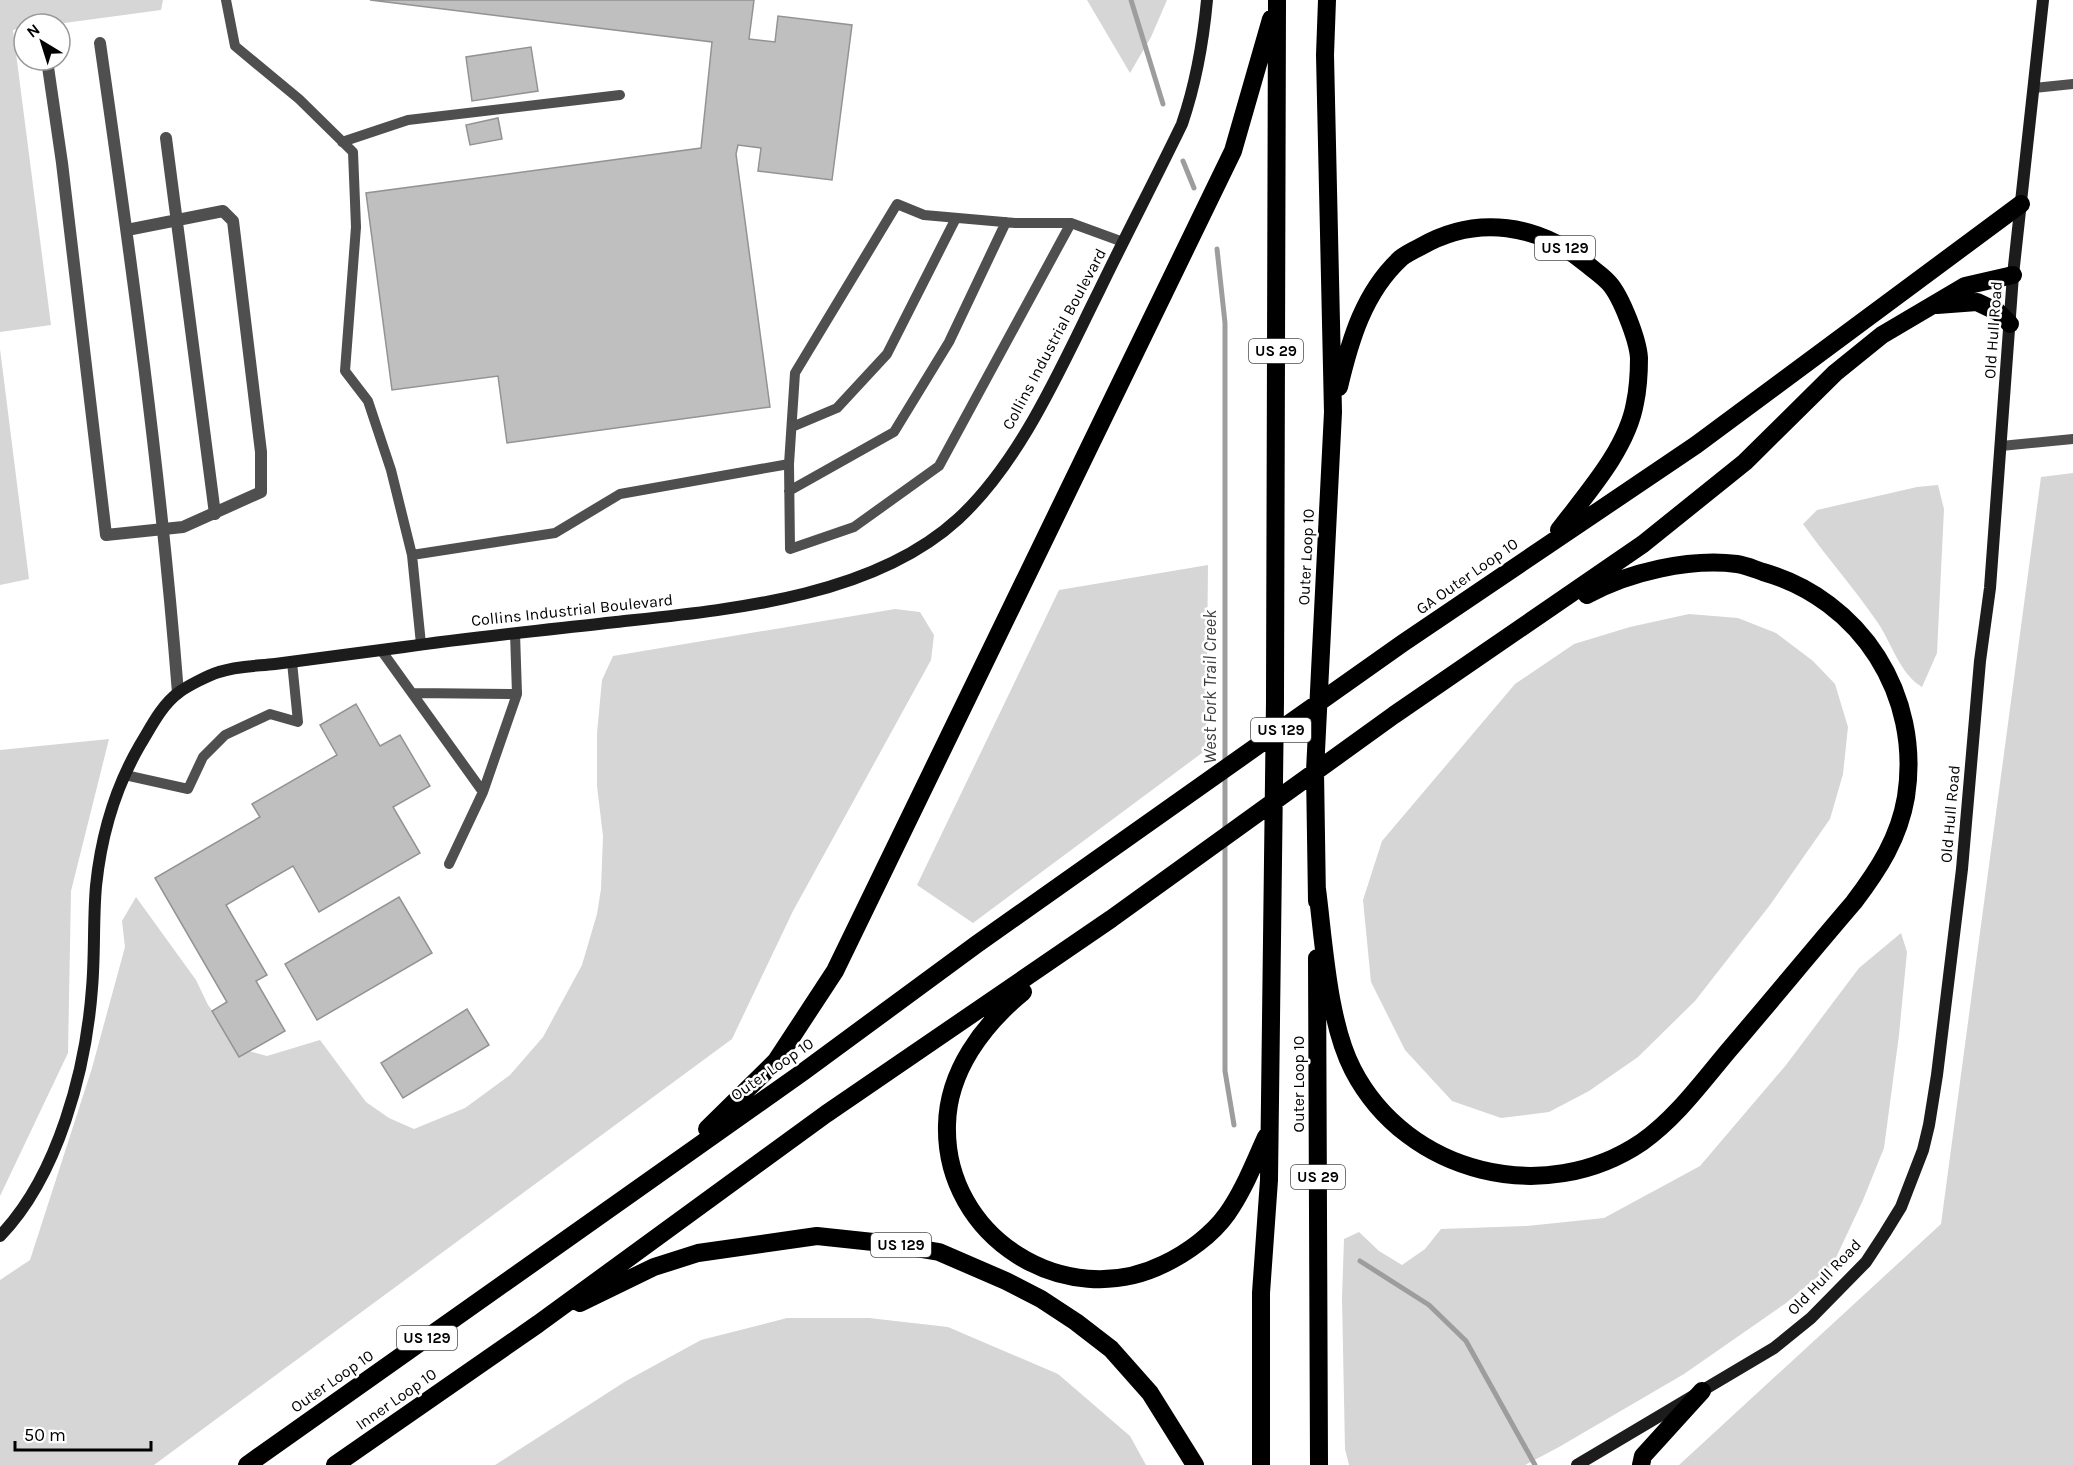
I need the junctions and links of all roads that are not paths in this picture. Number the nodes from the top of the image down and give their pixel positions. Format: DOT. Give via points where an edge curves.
graph roads {
  1 [pos="226,0"];
  2 [pos="1207,0"];
  3 [pos="1277,0"];
  4 [pos="1327,0"];
  5 [pos="2043,0"];
  6 [pos="100,43"];
  7 [pos="48,72"];
  8 [pos="2073,84"];
  9 [pos="2034,88"];
  10 [pos="620,95"];
  11 [pos="166,138"];
  12 [pos="342,142"];
  13 [pos="2021,204"];
  14 [pos="956,218"];
  15 [pos="176,219"];
  16 [pos="1006,222"];
  17 [pos="1071,223"];
  18 [pos="127,230"];
  19 [pos="1123,242"];
  20 [pos="2013,275"];
  21 [pos="1930,306"];
  22 [pos="2010,324"];
  23 [pos="1333,412"];
  24 [pos="792,427"];
  25 [pos="2073,439"];
  26 [pos="2001,446"];
  27 [pos="789,464"];
  28 [pos="789,491"];
  29 [pos="215,514"];
  30 [pos="164,530"];
  31 [pos="1552,541"];
  32 [pos="412,555"];
  33 [pos="515,633"];
  34 [pos="1509,637"];
  35 [pos="1403,643"];
  36 [pos="421,644"];
  37 [pos="381,650"];
  38 [pos="292,662"];
  39 [pos="178,693"];
  40 [pos="412,693"];
  41 [pos="517,694"];
  42 [pos="125,776"];
  43 [pos="483,792"];
  44 [pos="449,864"];
  45 [pos="1317,889"];
  46 [pos="1111,919"];
  47 [pos="1270,1130"];
  48 [pos="607,1210"];
  49 [pos="0,1236"];
  50 [pos="538,1324"];
  51 [pos="1702,1391"];
  52 [pos="247,1465"];
  53 [pos="335,1465"];
  54 [pos="1195,1465"];
  55 [pos="1261,1465"];
  56 [pos="1319,1465"];
  57 [pos="1577,1465"];
  58 [pos="1641,1465"];
  1 -- 12 [label="lane" via="235,46 299,99"];
  2 -- 19 [label="street, Collins Industrial Boulevard" via="1203,46 1191,99"];
  3 -- 47 [label="highway, US 29"];
  3 -- 48 [label="highway" via="1233,151 835,971 776,1061 699,1136"];
  4 -- 23 [label="highway, US 29"];
  5 -- 9 [label="street, Old Hull Road"];
  6 -- 18 [label="street"];
  7 -- 30 [label="street" via="106,535"];
  8 -- 9 [label="lane"];
  9 -- 13 [label="street, Old Hull Road"];
  10 -- 12 [label="lane" via="408,120"];
  11 -- 15 [label="street"];
  12 -- 32 [label="lane" via="353,152 356,227 345,371 368,401 391,470"];
  13 -- 20 [label="street, Old Hull Road"];
  13 -- 31 [label="highway, GA Outer Loop 10" via="1696,445"];
  14 -- 16 [label="lane"];
  14 -- 24 [label="lane" via="887,354 837,408"];
  14 -- 24 [label="lane" via="924,215 897,204 795,373"];
  15 -- 18 [label="street"];
  15 -- 29 [label="street"];
  15 -- 29 [label="street" via="223,211 233,221 261,452 261,492"];
  16 -- 17 [label="lane"];
  16 -- 28 [label="lane" via="949,342 894,432"];
  17 -- 19 [label="lane"];
  17 -- 28 [label="lane" via="939,466 854,526 790,549"];
  18 -- 30 [label="street"];
  19 -- 33 [label="street, Collins Industrial Boulevard" via="1062,366 1007,460 974,503 933,539 886,566 782,599 728,609"];
  20 -- 21 [label="highway" via="1965,286"];
  20 -- 22 [label="street, Old Hull Road"];
  21 -- 22 [label="highway" via="1977,302 1998,312"];
  21 -- 34 [label="highway" via="1882,335 1835,373 1745,462 1643,544"];
  22 -- 26 [label="street, Old Hull Road"];
  23 -- 31 [label="highway, US 129" via="1348,347 1364,308 1402,257 1436,238 1475,227 1512,229 1545,237 1572,252 1610,283 1626,312 1639,356 1635,404 1620,446"];
  23 -- 45 [label="highway, Outer Loop 10 / US 29" via="1315,771"];
  24 -- 27 [label="lane"];
  25 -- 26 [label="lane"];
  26 -- 51 [label="street, Old Hull Road" via="1962,869 1937,1075 1923,1150 1900,1207 1866,1262 1811,1318 1774,1348"];
  27 -- 28 [label="lane"];
  27 -- 32 [label="lane" via="620,494 555,533"];
  29 -- 30 [label="street" via="183,528"];
  30 -- 39 [label="street"];
  31 -- 35 [label="highway, GA Outer Loop 10 / US 129"];
  32 -- 36 [label="lane"];
  33 -- 36 [label="street, Collins Industrial Boulevard"];
  33 -- 41 [label="lane"];
  34 -- 45 [label="highway" via="1605,585 1638,574 1689,565 1739,564 1779,577 1820,597 1872,648 1896,692 1907,734 1906,798 1879,870 1661,1127 1619,1155 1588,1168 1532,1176 1455,1163 1410,1136 1371,1098 1353,1071 1341,1041"];
  34 -- 46 [label="highway"];
  35 -- 48 [label="highway, Outer Loop 10 / US 129"];
  36 -- 37 [label="street, Collins Industrial Boulevard"];
  37 -- 38 [label="street, Collins Industrial Boulevard"];
  37 -- 40 [label="lane"];
  38 -- 39 [label="street, Collins Industrial Boulevard" via="220,671"];
  38 -- 42 [label="lane" via="298,722 270,714 225,735 202,757 188,789"];
  39 -- 42 [label="street, Collins Industrial Boulevard" via="159,713"];
  40 -- 41 [label="lane"];
  40 -- 43 [label="lane"];
  41 -- 43 [label="lane"];
  42 -- 49 [label="street, Collins Industrial Boulevard" via="111,810 99,863 92,995 70,1102 42,1179"];
  43 -- 44 [label="lane"];
  45 -- 56 [label="highway, Outer Loop 10 / US 29"];
  46 -- 47 [label="highway" via="1001,1010 963,1063 947,1124 948,1150 965,1201 981,1223 999,1242 1047,1271 1087,1280 1113,1280 1153,1270 1198,1243 1227,1215"];
  46 -- 50 [label="highway" via="826,1114"];
  47 -- 55 [label="highway, US 29" via="1261,1293"];
  48 -- 52 [label="highway, Outer Loop 10 / US 129"];
  50 -- 53 [label="highway, Inner Loop 10 / US 129"];
  50 -- 54 [label="highway, US 129" via="654,1267 698,1253 817,1236 939,1252 1041,1299 1111,1349 1150,1393"];
  51 -- 57 [label="street, Old Hull Road"];
  51 -- 58 [label="highway" via="1643,1456"];
}
